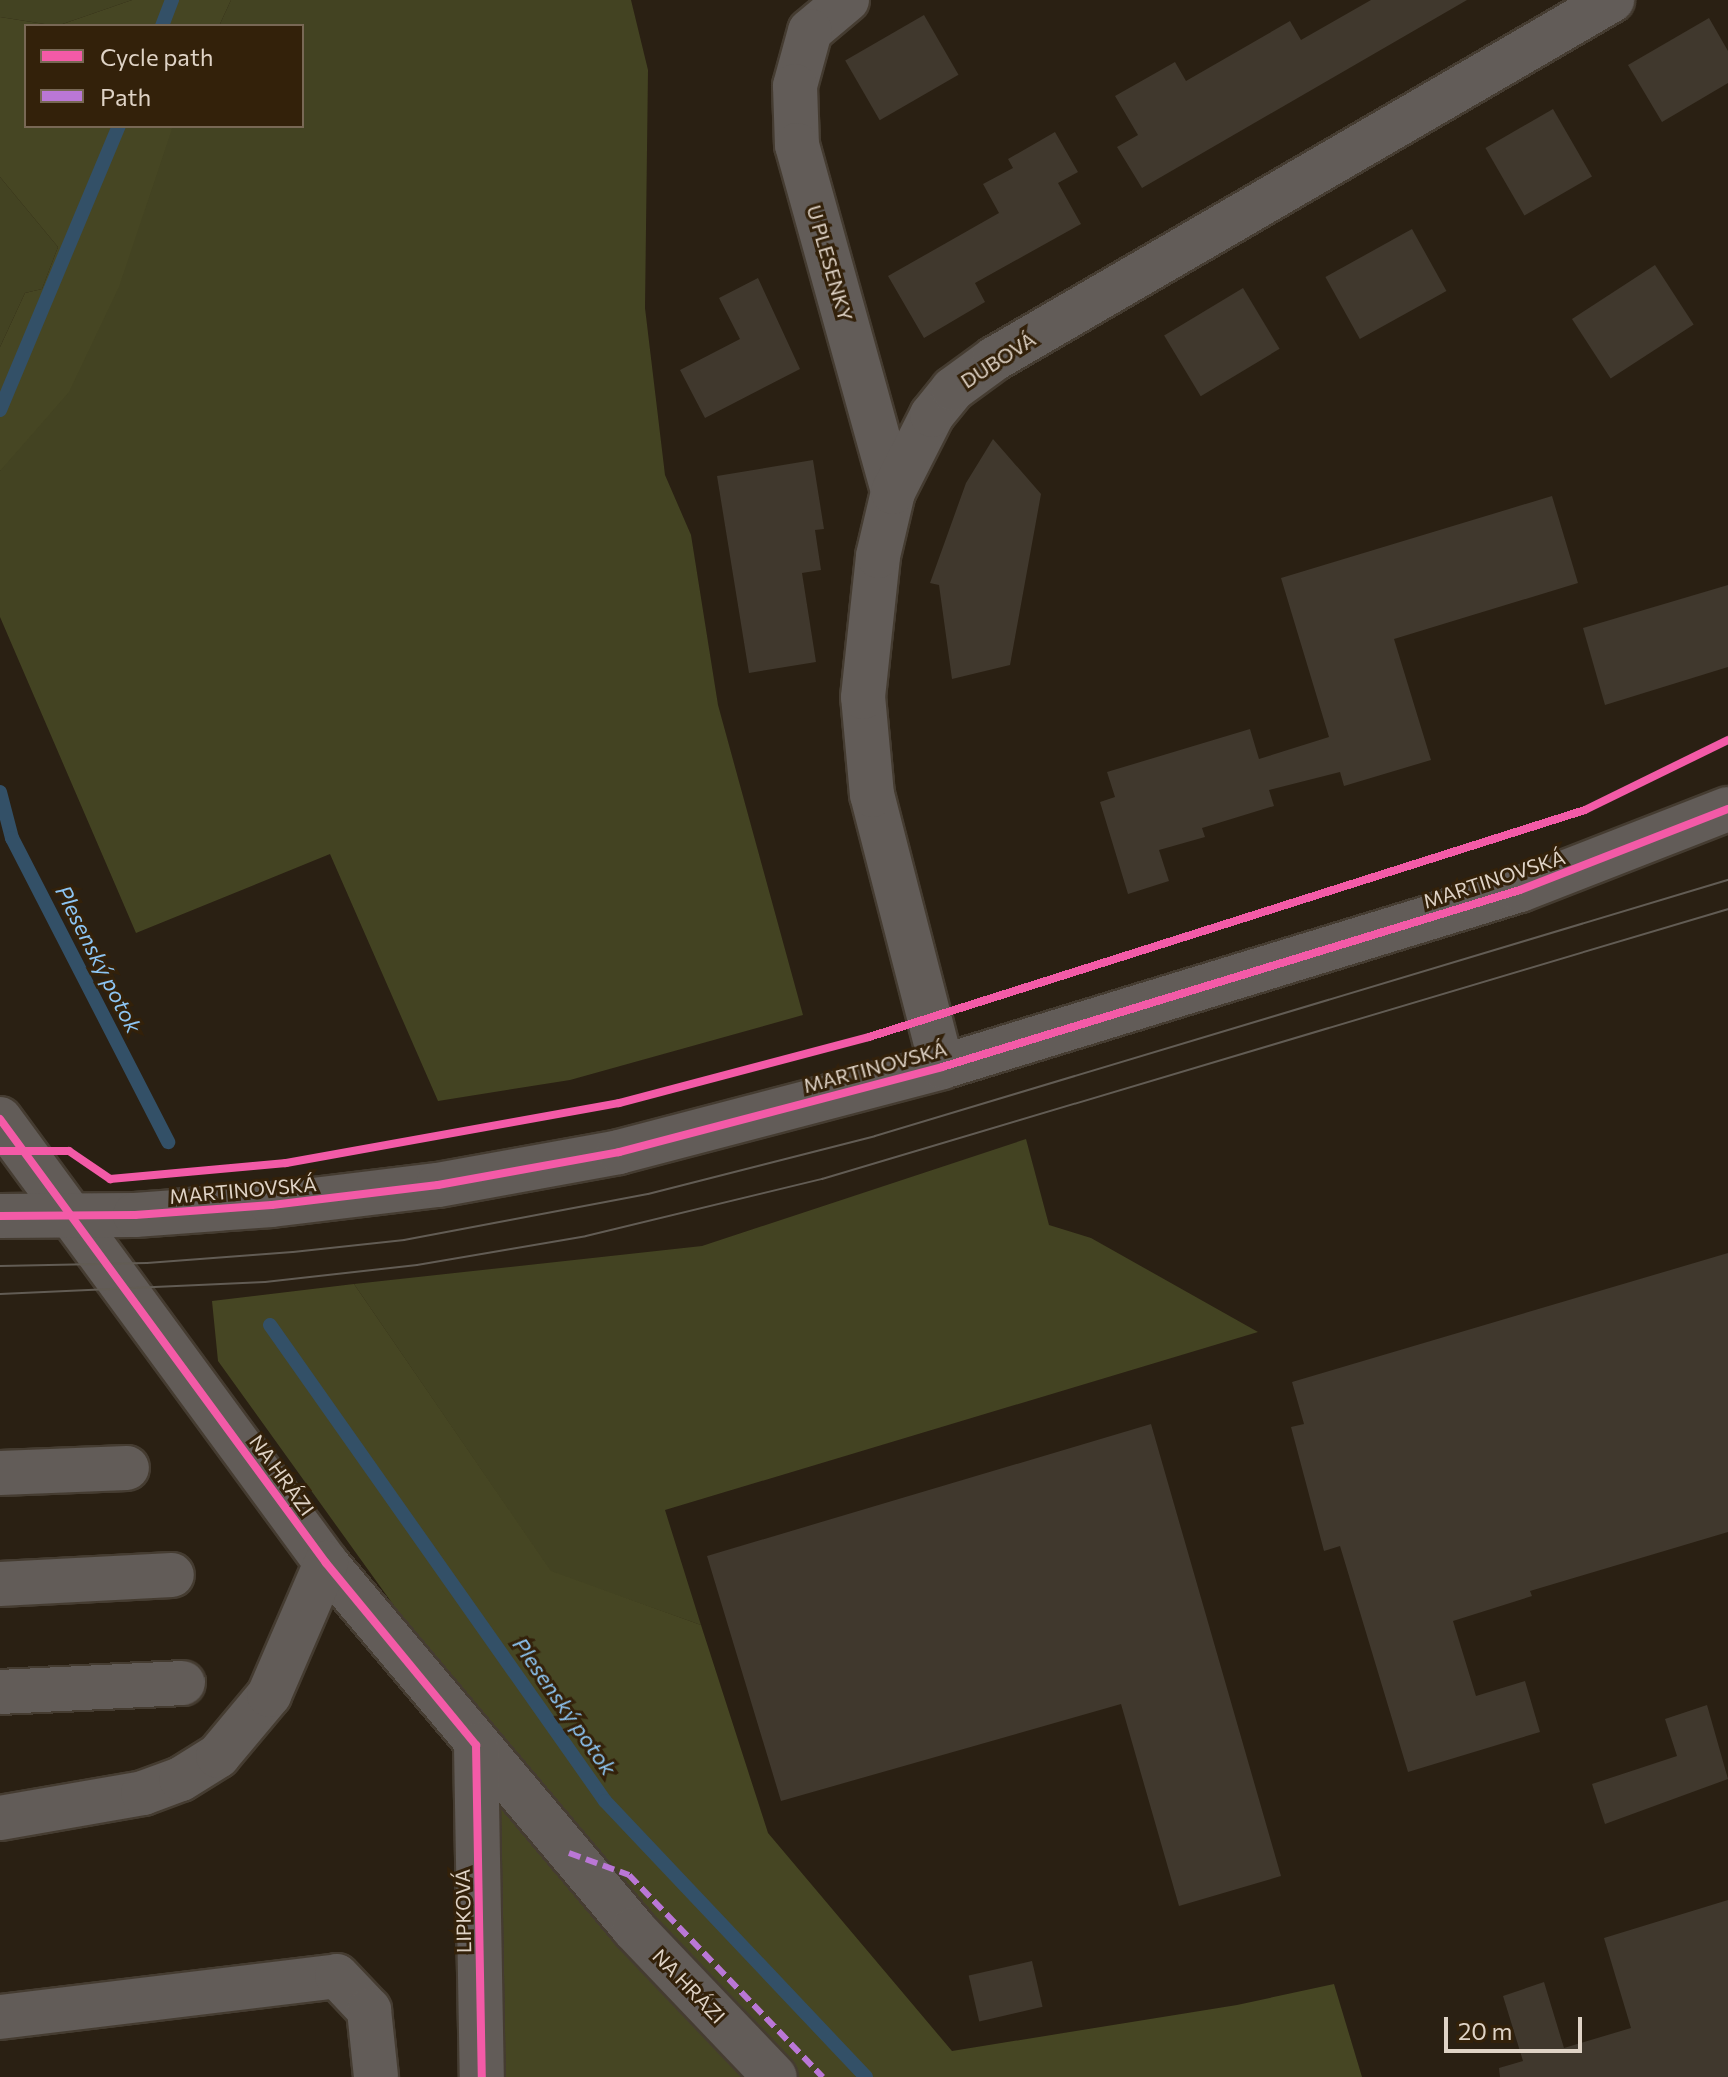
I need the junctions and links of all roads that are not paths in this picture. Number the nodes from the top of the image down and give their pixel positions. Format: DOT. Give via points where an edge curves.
graph roads {
  1 [pos="847,0"];
  2 [pos="1612,0"];
  3 [pos="800,15"];
  4 [pos="893,492"];
  5 [pos="1728,809"];
  6 [pos="942,1067"];
  7 [pos="0,1119"];
  8 [pos="0,1216"];
  9 [pos="74,1216"];
  10 [pos="127,1468"];
  11 [pos="0,1473"];
  12 [pos="326,1563"];
  13 [pos="172,1575"];
  14 [pos="0,1584"];
  15 [pos="183,1683"];
  16 [pos="0,1692"];
  17 [pos="476,1745"];
  18 [pos="0,1818"];
  19 [pos="0,2017"];
  20 [pos="376,2077"];
  21 [pos="482,2077"];
  22 [pos="775,2077"];
  1 -- 3 [label="street, U PLESENKY"];
  2 -- 4 [label="street, DUBOVÁ" via="994,359 953,389 932,415"];
  3 -- 4 [label="street, U PLESENKY" via="797,145"];
  4 -- 6 [label="street, DUBOVÁ" via="878,556 864,711 872,795"];
  5 -- 6 [label="street, MARTINOVSKÁ" via="1520,890"];
  6 -- 9 [label="street, MARTINOVSKÁ" via="619,1152 438,1185 198,1212"];
  7 -- 9 [label="street, NA HRÁZI"];
  8 -- 9 [label="street, MARTINOVSKÁ"];
  9 -- 12 [label="street, NA HRÁZI"];
  10 -- 11 [label="street"];
  12 -- 17 [label="street, NA HRÁZI"];
  12 -- 18 [label="street" via="269,1695 218,1756 181,1779 143,1793"];
  13 -- 14 [label="street"];
  15 -- 16 [label="street"];
  17 -- 21 [label="street, LIPKOVÁ"];
  17 -- 22 [label="street, NA HRÁZI" via="634,1929"];
  19 -- 20 [label="street" via="337,1976 369,2010"];
}
